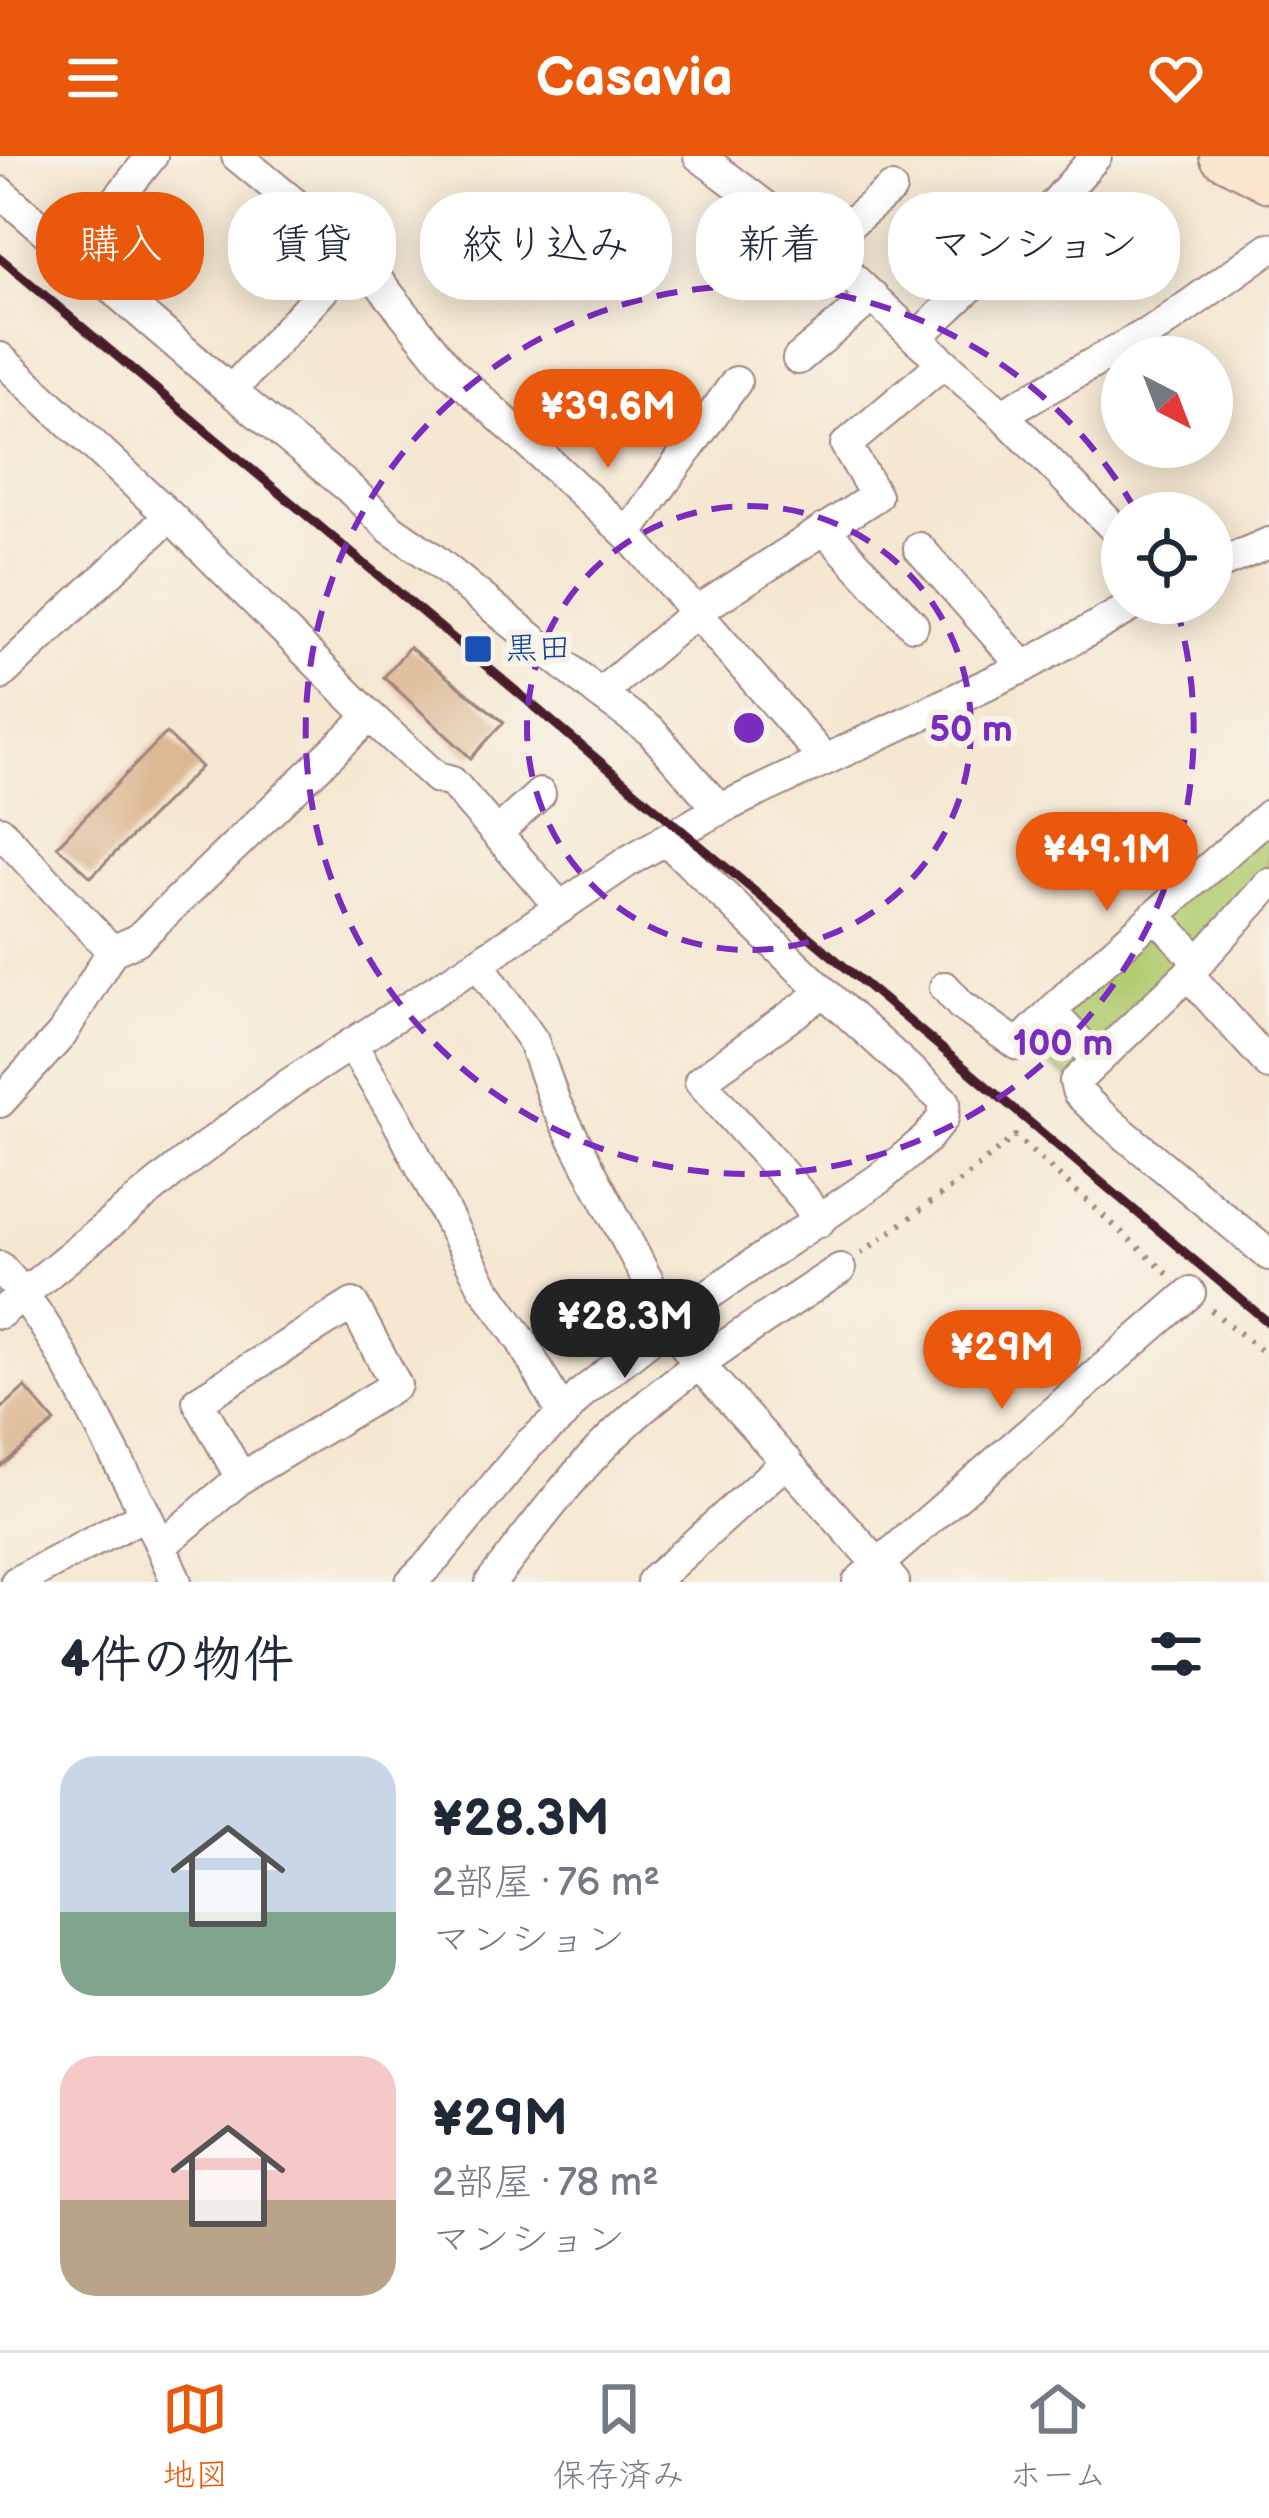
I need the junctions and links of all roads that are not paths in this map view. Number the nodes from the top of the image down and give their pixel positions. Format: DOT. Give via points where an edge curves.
graph roads {
  1 [pos="152,156"];
  2 [pos="238,156"];
  3 [pos="1096,156"];
  4 [pos="1222,156"];
  5 [pos="709,158"];
  6 [pos="1269,182"];
  7 [pos="892,188"];
  8 [pos="0,192"];
  9 [pos="123,192"];
  10 [pos="751,192"];
  11 [pos="864,212"];
  12 [pos="36,223"];
  13 [pos="1269,248"];
  14 [pos="864,288"];
  15 [pos="873,296"];
  16 [pos="125,300"];
  17 [pos="314,300"];
  18 [pos="916,338"];
  19 [pos="0,358"];
  20 [pos="798,359"];
  21 [pos="943,363"];
  22 [pos="736,382"];
  23 [pos="231,391"];
  24 [pos="1002,414"];
  25 [pos="1101,515"];
  26 [pos="170,516"];
  27 [pos="824,529"];
  28 [pos="627,534"];
  29 [pos="1269,543"];
  30 [pos="919,548"];
  31 [pos="1233,559"];
  32 [pos="696,612"];
  33 [pos="1101,624"];
  34 [pos="914,625"];
  35 [pos="1024,667"];
  36 [pos="0,676"];
  37 [pos="600,694"];
  38 [pos="370,716"];
  39 [pos="825,760"];
  40 [pos="540,794"];
  41 [pos="720,810"];
  42 [pos="1269,815"];
  43 [pos="0,831"];
  44 [pos="497,833"];
  45 [pos="665,839"];
  46 [pos="1269,884"];
  47 [pos="561,908"];
  48 [pos="1155,915"];
  49 [pos="112,951"];
  50 [pos="478,963"];
  51 [pos="1194,968"];
  52 [pos="945,987"];
  53 [pos="824,992"];
  54 [pos="1051,1012"];
  55 [pos="351,1043"];
  56 [pos="1097,1060"];
  57 [pos="1269,1064"];
  58 [pos="0,1102"];
  59 [pos="819,1222"];
  60 [pos="1269,1255"];
  61 [pos="0,1267"];
  62 [pos="840,1269"];
  63 [pos="1190,1293"];
  64 [pos="12,1303"];
  65 [pos="670,1323"];
  66 [pos="698,1365"];
  67 [pos="563,1415"];
  68 [pos="788,1461"];
  69 [pos="241,1478"];
  70 [pos="146,1514"];
  71 [pos="162,1545"];
  72 [pos="877,1576"];
  73 [pos="16,1582"];
  74 [pos="176,1582"];
  75 [pos="410,1582"];
  76 [pos="490,1582"];
  77 [pos="652,1582"];
  1 -- 9 [label="street"];
  2 -- 28 [label="street" via="357,255 450,370"];
  3 -- 18 [label="street"];
  4 -- 6 [label="main road"];
  5 -- 10 [label="street"];
  7 -- 11 [label="street"];
  8 -- 12 [label="street"];
  13 -- 24 [label="street" via="1160,326"];
  14 -- 15 [label="street"];
  15 -- 18 [label="street"];
  15 -- 20 [label="street"];
  16 -- 23 [label="street"];
  17 -- 23 [label="street"];
  18 -- 21 [label="street"];
  19 -- 26 [label="street"];
  21 -- 24 [label="street"];
  21 -- 27 [label="street" via="846,445 875,496"];
  22 -- 28 [label="street"];
  23 -- 37 [label="street"];
  24 -- 25 [label="street"];
  26 -- 36 [label="street"];
  26 -- 38 [label="street"];
  27 -- 32 [label="street"];
  27 -- 34 [label="street"];
  28 -- 32 [label="street"];
  29 -- 31 [label="street"];
  30 -- 35 [label="street"];
  32 -- 37 [label="street"];
  32 -- 39 [label="street"];
  33 -- 35 [label="street"];
  35 -- 39 [label="street"];
  37 -- 41 [label="street" via="651,731"];
  38 -- 44 [label="street" via="436,778 452,782"];
  38 -- 49 [label="street" via="137,940"];
  39 -- 41 [label="street"];
  40 -- 44 [label="street"];
  41 -- 45 [label="street"];
  42 -- 48 [label="street"];
  43 -- 49 [label="street"];
  44 -- 47 [label="street"];
  45 -- 47 [label="street"];
  45 -- 53 [label="street"];
  46 -- 51 [label="street"];
  47 -- 50 [label="street"];
  48 -- 51 [label="street"];
  48 -- 54 [label="street"];
  49 -- 58 [label="street" via="62,1034"];
  50 -- 55 [label="street"];
  50 -- 65 [label="street" via="532,1041 555,1103"];
  51 -- 56 [label="street"];
  51 -- 57 [label="street"];
  52 -- 54 [label="street" via="1018,1045"];
  53 -- 59 [label="street" via="700,1081"];
  53 -- 59 [label="street" via="945,1102 926,1139"];
  54 -- 56 [label="street"];
  55 -- 64 [label="street" via="184,1163"];
  55 -- 67 [label="street"];
  56 -- 60 [label="street" via="1076,1082 1078,1093"];
  59 -- 65 [label="street"];
  61 -- 64 [label="street"];
  62 -- 66 [label="street"];
  63 -- 72 [label="street"];
  64 -- 70 [label="street" via="69,1365"];
  65 -- 66 [label="street"];
  65 -- 67 [label="street"];
  66 -- 68 [label="street"];
  66 -- 76 [label="street" via="597,1452"];
  67 -- 75 [label="street"];
  68 -- 72 [label="street"];
  68 -- 77 [label="street"];
  69 -- 69 [label="street" via="396,1385 353,1304 199,1401"];
  69 -- 71 [label="street"];
  70 -- 71 [label="street"];
  70 -- 73 [label="street"];
  71 -- 74 [label="street"];
}
